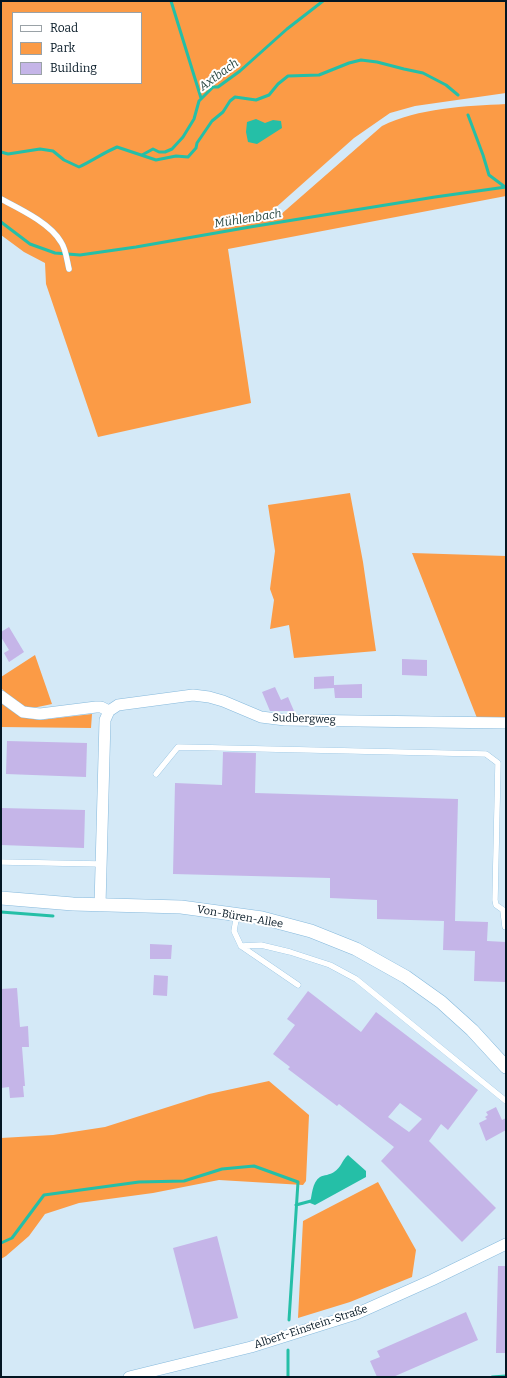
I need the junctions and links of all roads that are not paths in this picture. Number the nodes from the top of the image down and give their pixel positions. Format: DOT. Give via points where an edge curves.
graph roads {
  1 [pos="1,199"];
  2 [pos="69,269"];
  3 [pos="1,696"];
  4 [pos="109,711"];
  5 [pos="506,723"];
  6 [pos="156,774"];
  7 [pos="1,862"];
  8 [pos="101,864"];
  9 [pos="1,898"];
  10 [pos="100,905"];
  11 [pos="505,911"];
  12 [pos="237,914"];
  13 [pos="506,927"];
  14 [pos="241,946"];
  15 [pos="298,985"];
  16 [pos="506,1067"];
  17 [pos="506,1101"];
  18 [pos="506,1244"];
  19 [pos="129,1377"];
  1 -- 2 [label="lane" via="53,232 62,242"];
  3 -- 4 [label="street" via="23,712 40,714 96,707"];
  4 -- 5 [label="street, Sudbergweg" via="118,705 193,695 209,696 261,717 285,720"];
  4 -- 8 [label="street" via="105,720"];
  6 -- 11 [label="lane" via="178,746 486,754 498,763 494,900 496,905"];
  7 -- 8 [label="lane"];
  8 -- 10 [label="street"];
  9 -- 10 [label="street, Von-Büren-Allee"];
  10 -- 12 [label="street, Von-Büren-Allee" via="181,907"];
  11 -- 13 [label="lane"];
  12 -- 14 [label="lane" via="234,931"];
  12 -- 16 [label="street, Von-Büren-Allee" via="311,931 356,950 406,977 472,1030"];
  14 -- 15 [label="lane"];
  14 -- 17 [label="lane" via="261,945 290,952 330,965 356,979"];
  18 -- 19 [label="street, Albert-Einstein-Straße" via="356,1314 251,1347"];
}
